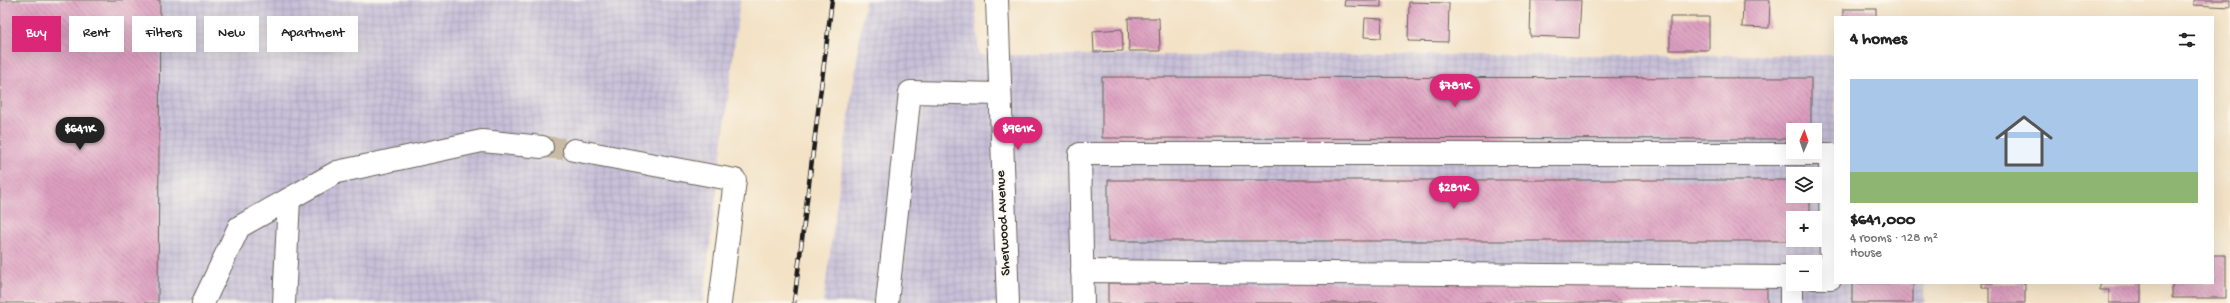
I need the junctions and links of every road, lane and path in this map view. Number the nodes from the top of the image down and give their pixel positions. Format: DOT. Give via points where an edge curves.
graph roads {
  1 [pos="997,0"];
  2 [pos="1000,94"];
  3 [pos="542,147"];
  4 [pos="574,150"];
  5 [pos="289,199"];
  6 [pos="1082,271"];
  7 [pos="1786,277"];
  8 [pos="1822,278"];
  9 [pos="1791,291"];
  10 [pos="204,303"];
  11 [pos="284,303"];
  12 [pos="720,303"];
  13 [pos="888,303"];
  14 [pos="1008,303"];
  15 [pos="1083,303"];
  16 [pos="1791,303"];
  1 -- 2 [label="street, Sherwood Avenue"];
  2 -- 13 [label="street" via="910,92"];
  2 -- 14 [label="street, Sherwood Avenue"];
  3 -- 5 [label="street" via="482,141 337,172"];
  4 -- 12 [label="street" via="735,180"];
  5 -- 10 [label="street" via="240,227"];
  5 -- 11 [label="street"];
  6 -- 7 [label="street"];
  6 -- 8 [label="street" via="1080,154 1830,154 1831,278"];
  6 -- 15 [label="street"];
  9 -- 16 [label="street"];
}
